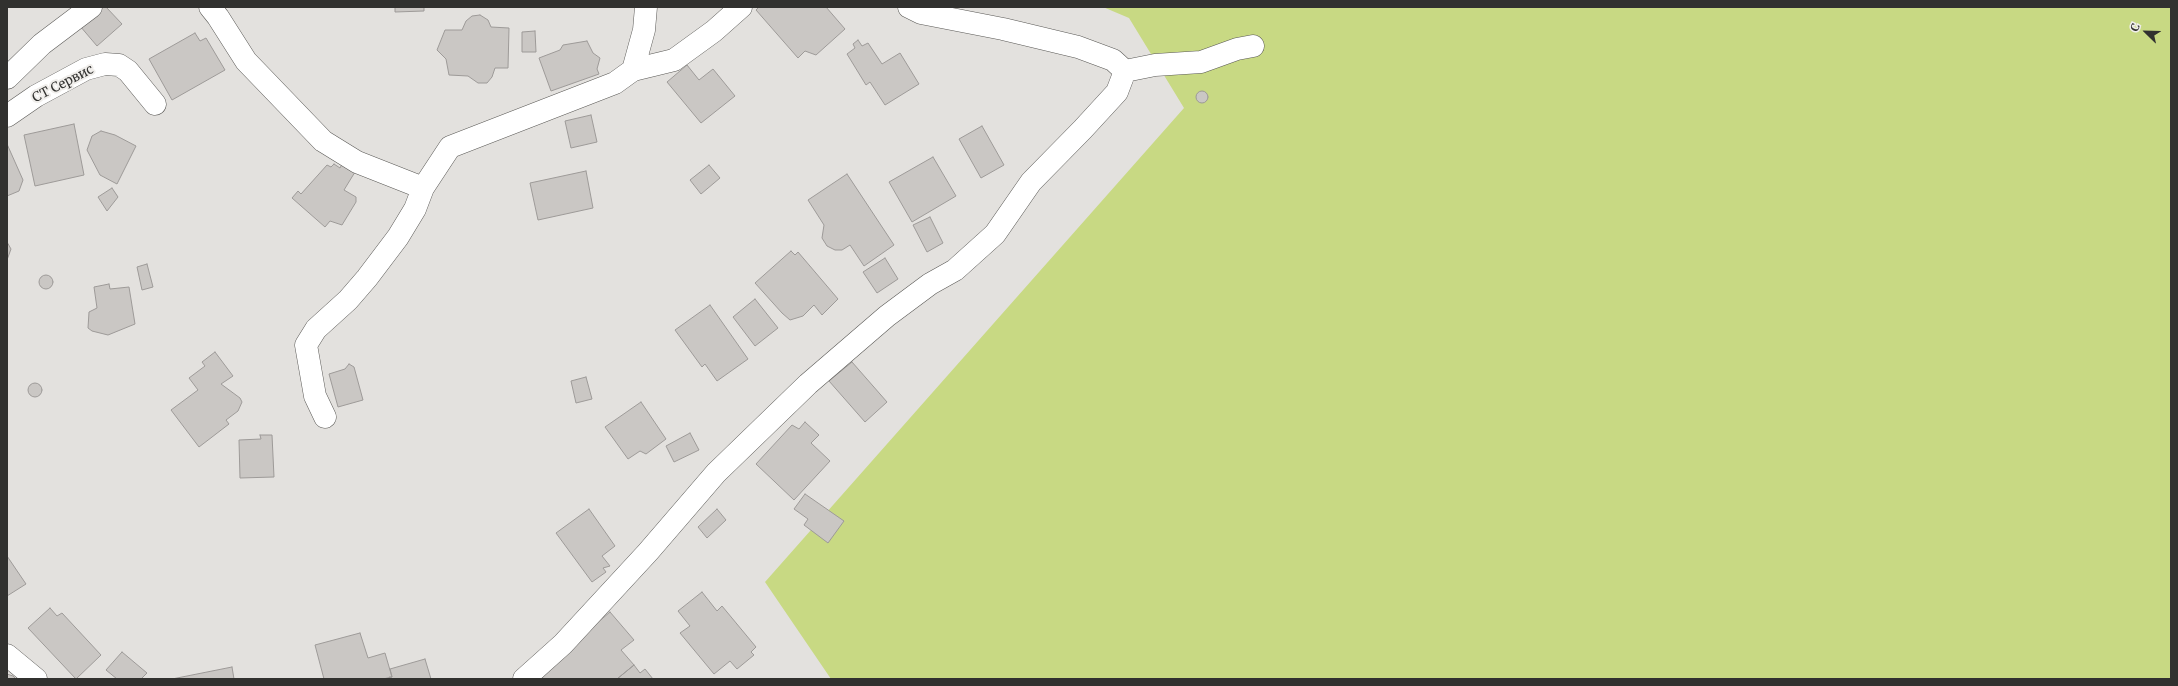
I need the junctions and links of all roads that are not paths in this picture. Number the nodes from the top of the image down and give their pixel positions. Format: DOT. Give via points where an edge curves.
graph roads {
  1 [pos="91,7"];
  2 [pos="210,7"];
  3 [pos="646,7"];
  4 [pos="741,7"];
  5 [pos="908,7"];
  6 [pos="644,30"];
  7 [pos="1253,46"];
  8 [pos="674,60"];
  9 [pos="633,70"];
  10 [pos="1125,71"];
  11 [pos="7,78"];
  12 [pos="155,104"];
  13 [pos="7,116"];
  14 [pos="423,188"];
  15 [pos="325,418"];
  16 [pos="7,655"];
  17 [pos="36,679"];
  18 [pos="524,679"];
  1 -- 11 [label="street" via="42,44"];
  2 -- 14 [label="street" via="246,62 323,141 357,162"];
  3 -- 6 [label="street"];
  4 -- 8 [label="street" via="714,31"];
  5 -- 10 [label="street" via="921,13 1003,28 1078,47 1113,60"];
  6 -- 8 [label="street" via="646,50 655,57"];
  6 -- 9 [label="street"];
  7 -- 10 [label="street" via="1201,62 1155,65"];
  8 -- 9 [label="street"];
  9 -- 14 [label="street" via="615,83 450,147"];
  10 -- 18 [label="street" via="1117,92 1031,182 995,234 955,270 930,284 888,316 808,384 716,473 648,552 563,644"];
  12 -- 13 [label="street, СТ Сервис" via="128,71 119,65 105,64 86,69 36,96"];
  14 -- 15 [label="street" via="415,209 398,237 367,278 348,300 316,329 306,345 315,396"];
  16 -- 17 [label="street"];
}
